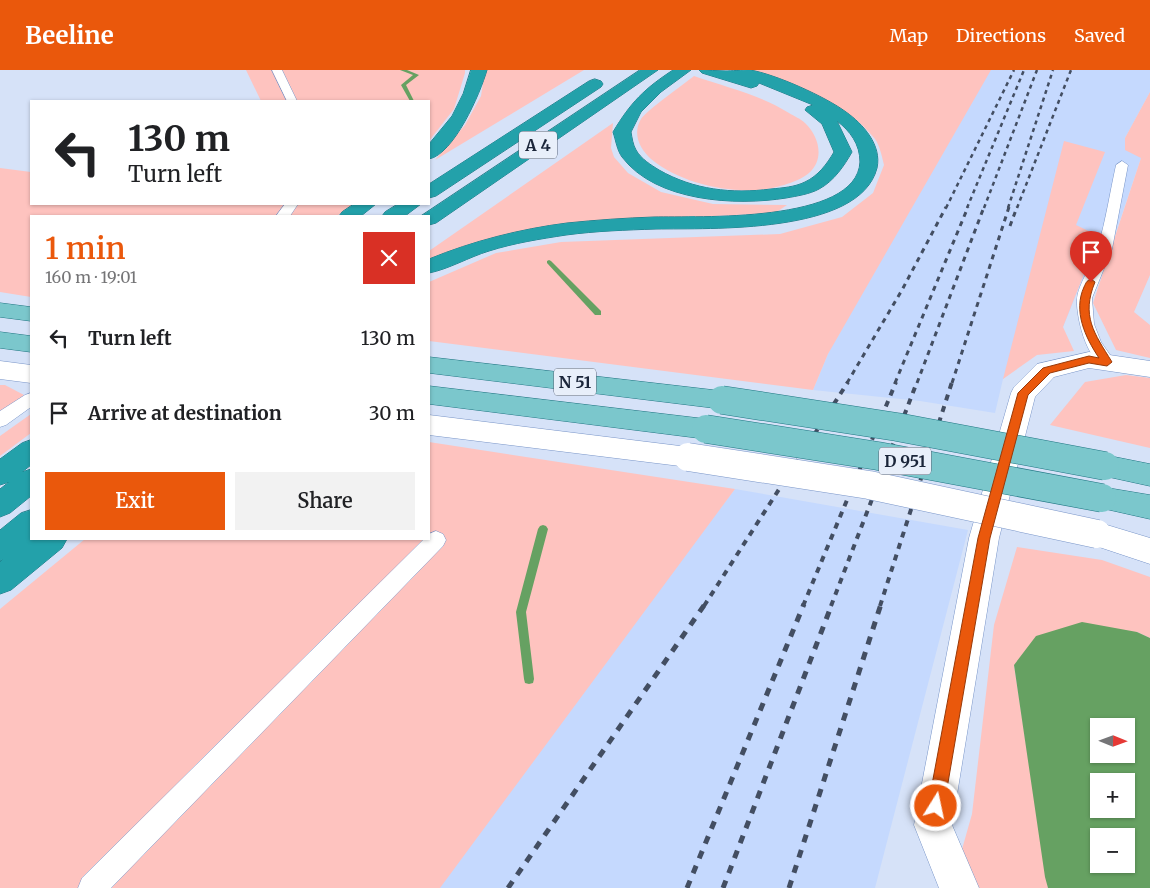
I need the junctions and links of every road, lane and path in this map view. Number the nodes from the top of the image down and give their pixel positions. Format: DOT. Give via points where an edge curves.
graph roads {
  1 [pos="277,70"];
  2 [pos="479,70"];
  3 [pos="707,70"];
  4 [pos="734,70"];
  5 [pos="649,71"];
  6 [pos="610,75"];
  7 [pos="676,75"];
  8 [pos="292,100"];
  9 [pos="430,153"];
  10 [pos="1122,165"];
  11 [pos="430,191"];
  12 [pos="365,205"];
  13 [pos="409,205"];
  14 [pos="350,215"];
  15 [pos="394,215"];
  16 [pos="430,217"];
  17 [pos="430,267"];
  18 [pos="0,310"];
  19 [pos="30,314"];
  20 [pos="0,340"];
  21 [pos="30,344"];
  22 [pos="1107,362"];
  23 [pos="430,364"];
  24 [pos="1150,369"];
  25 [pos="0,370"];
  26 [pos="30,374"];
  27 [pos="430,395"];
  28 [pos="30,400"];
  29 [pos="0,420"];
  30 [pos="430,425"];
  31 [pos="30,451"];
  32 [pos="0,474"];
  33 [pos="1150,475"];
  34 [pos="30,481"];
  35 [pos="0,504"];
  36 [pos="1150,508"];
  37 [pos="30,523"];
  38 [pos="51,540"];
  39 [pos="436,540"];
  40 [pos="0,548"];
  41 [pos="1150,551"];
  42 [pos="0,580"];
  43 [pos="92,888"];
  44 [pos="959,888"];
  1 -- 8 [label="lane"];
  2 -- 9 [label="highway" via="461,118"];
  3 -- 7 [label="highway" via="805,104 828,121 843,152 834,168 810,187 774,194 723,196 681,186 647,171 628,153 622,132 634,110"];
  4 -- 17 [label="highway" via="808,96 857,129 868,146 869,167 856,189 825,207 788,217 585,227 531,235 483,247"];
  5 -- 16 [label="highway, A 4"];
  6 -- 11 [label="highway, A 4"];
  10 -- 22 [label="lane" via="1105,249 1084,298 1086,324 1094,344"];
  12 -- 14 [label="highway"];
  13 -- 15 [label="highway"];
  18 -- 19 [label="main road"];
  20 -- 21 [label="main road"];
  22 -- 24 [label="street"];
  22 -- 44 [label="street" via="1089,360 1046,370 1023,393 984,538 933,825"];
  23 -- 33 [label="main road, N 51, bridge" via="722,400 897,427"];
  25 -- 26 [label="street"];
  27 -- 36 [label="main road, D 951, bridge" via="706,429 925,465"];
  28 -- 29 [label="lane"];
  30 -- 41 [label="street, bridge" via="688,457 869,485 1097,534"];
  31 -- 32 [label="highway"];
  34 -- 35 [label="highway"];
  37 -- 40 [label="highway"];
  38 -- 42 [label="highway"];
  39 -- 43 [label="lane"];
}
